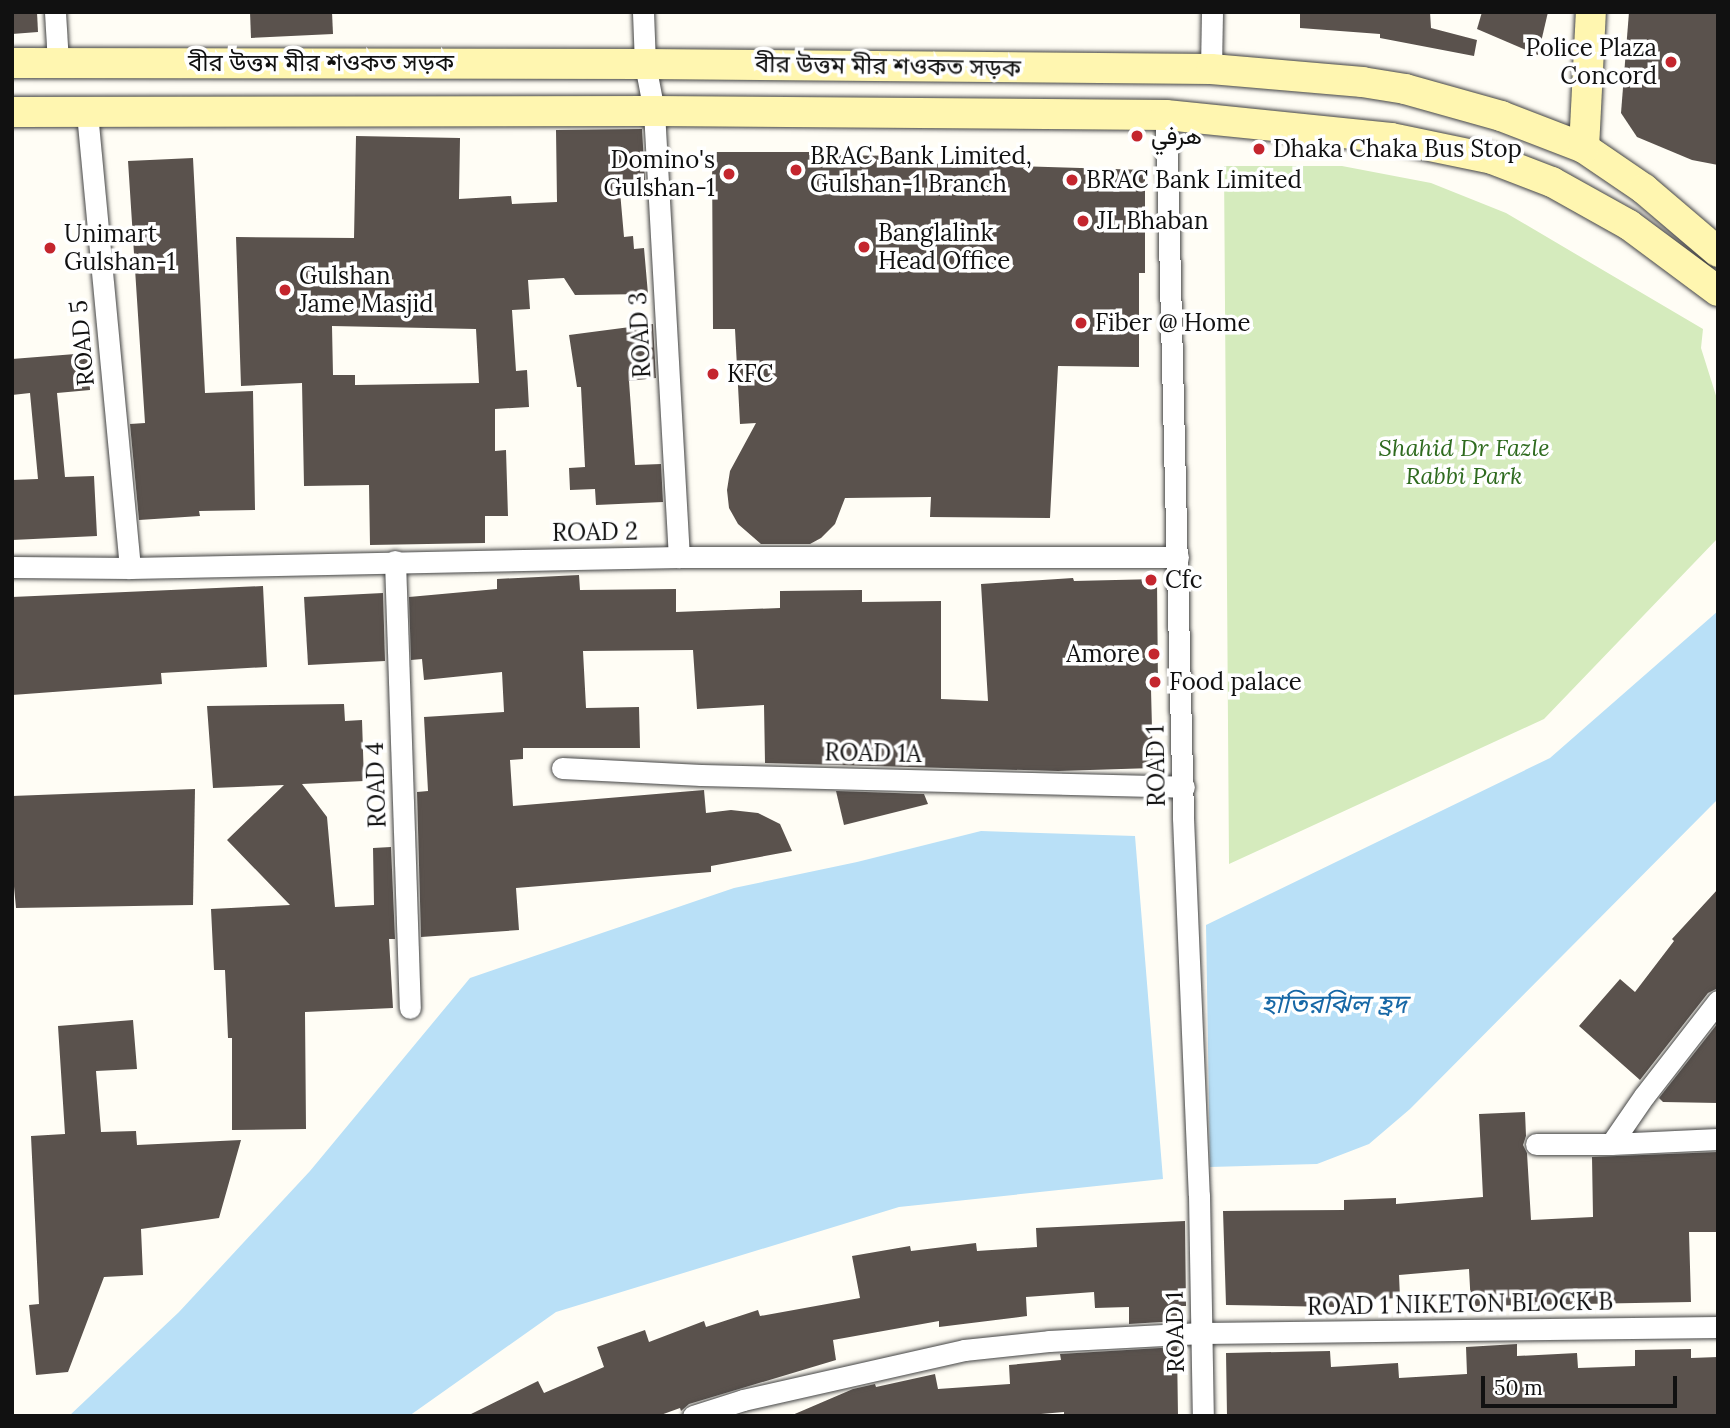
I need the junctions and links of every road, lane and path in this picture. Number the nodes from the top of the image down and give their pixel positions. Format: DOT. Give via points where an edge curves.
graph roads {
  1 [pos="55,12"];
  2 [pos="643,12"];
  3 [pos="1212,12"];
  4 [pos="1591,12"];
  5 [pos="12,63"];
  6 [pos="58,63"];
  7 [pos="645,64"];
  8 [pos="1211,69"];
  9 [pos="654,111"];
  10 [pos="12,112"];
  11 [pos="87,113"];
  12 [pos="1166,115"];
  13 [pos="1584,148"];
  14 [pos="1711,238"];
  15 [pos="1675,259"];
  16 [pos="1718,291"];
  17 [pos="679,557"];
  18 [pos="1178,557"];
  19 [pos="395,561"];
  20 [pos="12,567"];
  21 [pos="130,568"];
  22 [pos="562,768"];
  23 [pos="1184,787"];
  24 [pos="1718,1001"];
  25 [pos="410,1008"];
  26 [pos="1718,1139"];
  27 [pos="1536,1144"];
  28 [pos="1611,1144"];
  29 [pos="1718,1327"];
  30 [pos="1202,1333"];
  31 [pos="693,1416"];
  32 [pos="1203,1416"];
  1 -- 6 [label="street"];
  2 -- 7 [label="street, ROAD 3"];
  3 -- 8 [label="street"];
  4 -- 13 [label="main road"];
  5 -- 6 [label="main road, বীর উত্তম মীর শওকত সড়ক"];
  6 -- 7 [label="main road, বীর উত্তম মীর শওকত সড়ক"];
  7 -- 8 [label="main road, বীর উত্তম মীর শওকত সড়ক"];
  7 -- 9 [label="street, ROAD 3"];
  8 -- 13 [label="main road, বীর উত্তম মীর শওকত সড়ক" via="1405,89 1501,116"];
  9 -- 11 [label="main road, বীর উত্তম মীর শওকত সড়ক"];
  9 -- 12 [label="main road, বীর উত্তম মীর শওকত সড়ক"];
  9 -- 17 [label="street, ROAD 3"];
  10 -- 11 [label="main road, বীর উত্তম মীর শওকত সড়ক"];
  11 -- 21 [label="street, ROAD 5"];
  12 -- 15 [label="main road, বীর উত্তম মীর শওকত সড়ক" via="1391,138 1492,159 1552,182 1629,225"];
  12 -- 18 [label="street, ROAD 1"];
  13 -- 14 [label="main road, বীর উত্তম মীর শওকত সড়ক"];
  14 -- 15 [label="main road"];
  15 -- 16 [label="main road, বীর উত্তম মীর শওকত সড়ক"];
  17 -- 18 [label="street, ROAD 2"];
  17 -- 19 [label="street, ROAD 2"];
  18 -- 23 [label="street, ROAD 1"];
  19 -- 21 [label="street, ROAD 2"];
  19 -- 25 [label="street, ROAD 4"];
  20 -- 21 [label="street, ROAD 2"];
  22 -- 23 [label="street, ROAD 1A"];
  23 -- 30 [label="street, ROAD 1"];
  24 -- 28 [label="street"];
  26 -- 28 [label="street"];
  27 -- 28 [label="street"];
  29 -- 30 [label="street, ROAD 1 NIKETON BLOCK B"];
  30 -- 31 [label="street, ROAD 1 NIKETON BLOCK B" via="964,1350 743,1400"];
  30 -- 32 [label="street, ROAD 1"];
}
